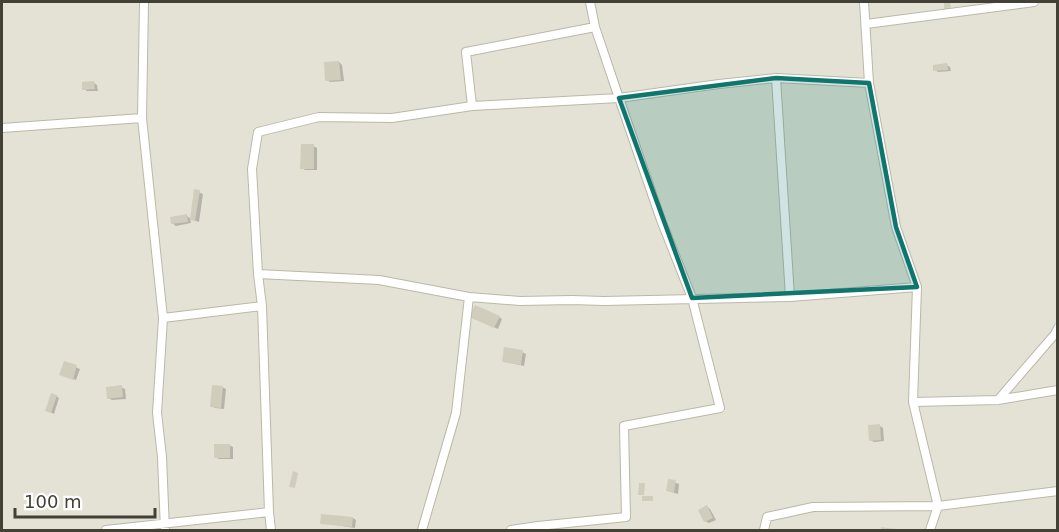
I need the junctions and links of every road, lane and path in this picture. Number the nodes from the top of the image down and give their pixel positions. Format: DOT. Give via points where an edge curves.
graph roads {
  1 [pos="144,2"];
  2 [pos="590,2"];
  3 [pos="864,2"];
  4 [pos="1034,2"];
  5 [pos="866,24"];
  6 [pos="595,27"];
  7 [pos="776,78"];
  8 [pos="869,83"];
  9 [pos="619,98"];
  10 [pos="472,106"];
  11 [pos="142,118"];
  12 [pos="2,128"];
  13 [pos="258,274"];
  14 [pos="917,287"];
  15 [pos="469,297"];
  16 [pos="790,297"];
  17 [pos="692,298"];
  18 [pos="262,306"];
  19 [pos="163,318"];
  20 [pos="1058,328"];
  21 [pos="1058,390"];
  22 [pos="998,400"];
  23 [pos="913,402"];
  24 [pos="1058,491"];
  25 [pos="938,506"];
  26 [pos="269,512"];
  27 [pos="165,527"];
  28 [pos="106,531"];
  29 [pos="272,531"];
  30 [pos="422,531"];
  31 [pos="511,531"];
  32 [pos="764,531"];
  33 [pos="930,531"];
  1 -- 11 [label="street"];
  2 -- 6 [label="street"];
  3 -- 5 [label="street"];
  4 -- 5 [label="street"];
  5 -- 8 [label="street"];
  6 -- 9 [label="street"];
  6 -- 10 [label="street" via="466,52"];
  7 -- 8 [label="street"];
  7 -- 9 [label="street"];
  7 -- 16 [label="street"];
  8 -- 14 [label="street" via="896,227"];
  9 -- 10 [label="street"];
  9 -- 17 [label="street"];
  10 -- 13 [label="street" via="393,118 319,117 258,132 252,169"];
  11 -- 12 [label="street"];
  11 -- 19 [label="street"];
  13 -- 15 [label="street" via="379,280"];
  13 -- 18 [label="street"];
  14 -- 16 [label="street"];
  14 -- 23 [label="street"];
  15 -- 17 [label="street" via="520,301"];
  15 -- 30 [label="street" via="456,413"];
  16 -- 17 [label="street"];
  17 -- 31 [label="street" via="720,408 624,426 626,517"];
  18 -- 19 [label="street"];
  18 -- 26 [label="street"];
  19 -- 27 [label="street" via="157,413"];
  20 -- 22 [label="street"];
  21 -- 22 [label="street"];
  22 -- 23 [label="street"];
  23 -- 25 [label="street"];
  24 -- 25 [label="street"];
  25 -- 32 [label="street" via="813,507 767,517"];
  25 -- 33 [label="street"];
  26 -- 27 [label="street"];
  26 -- 29 [label="street"];
  27 -- 28 [label="street"];
}
